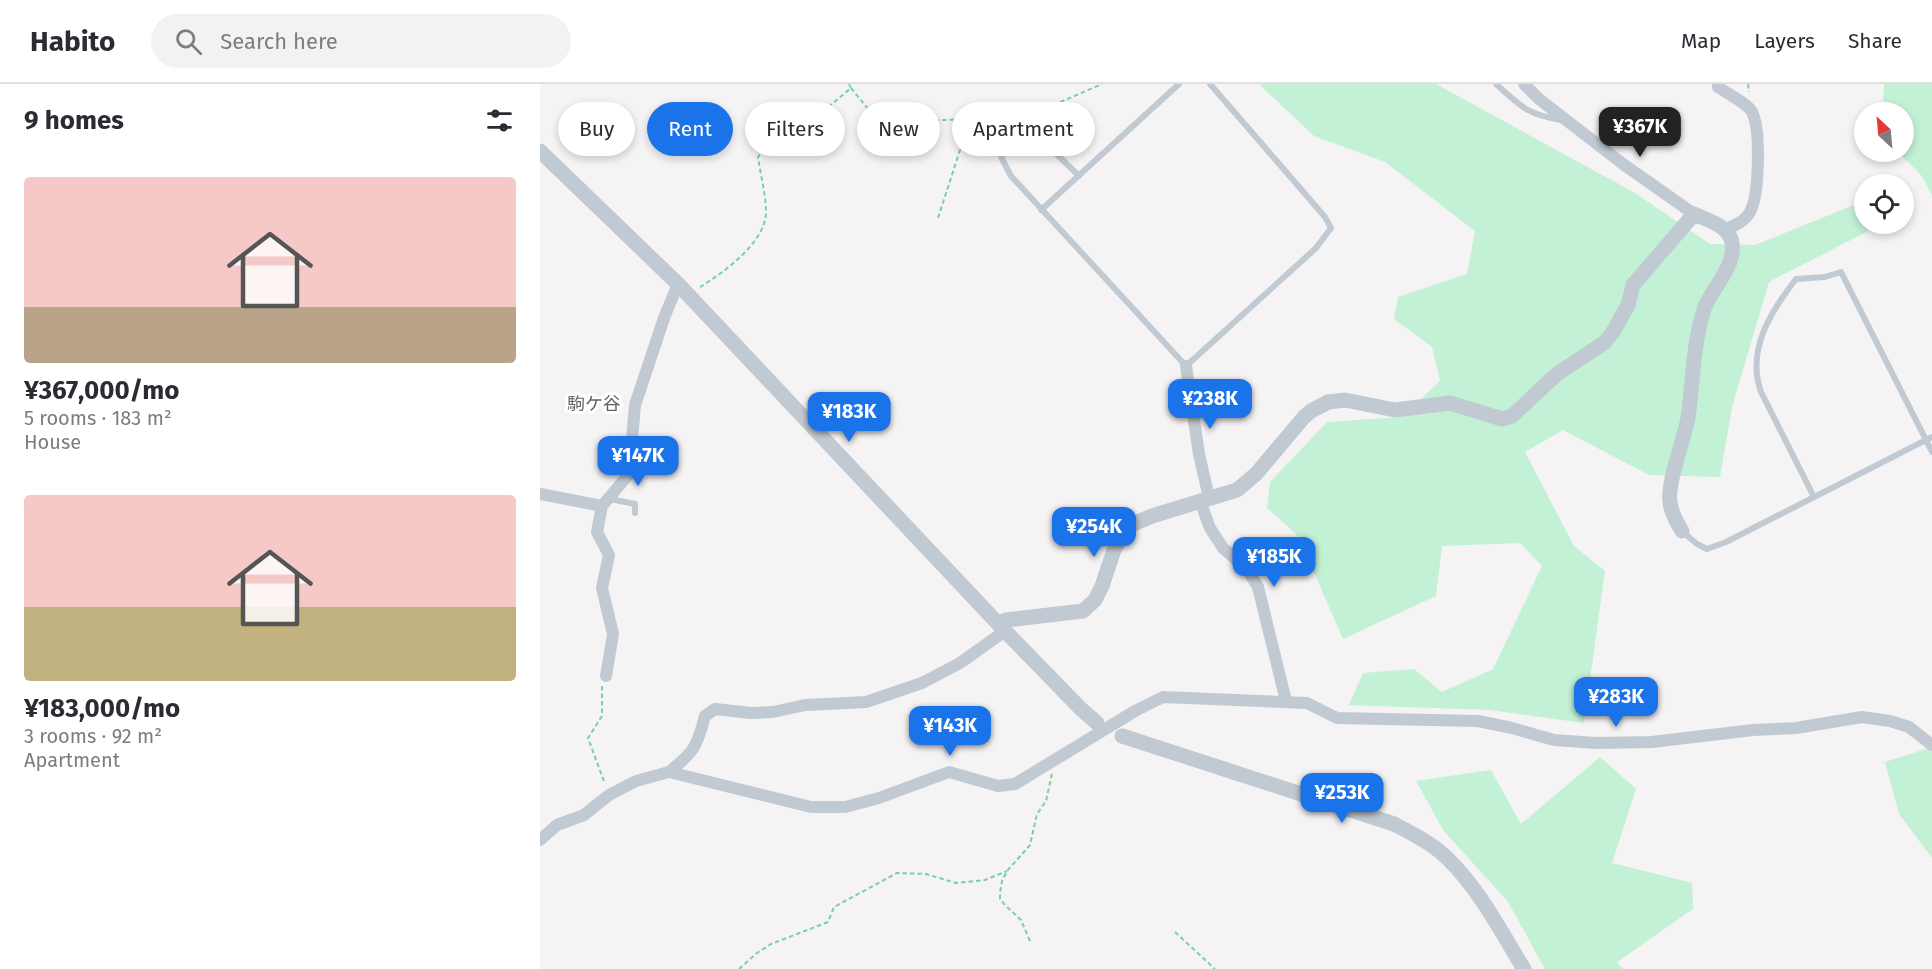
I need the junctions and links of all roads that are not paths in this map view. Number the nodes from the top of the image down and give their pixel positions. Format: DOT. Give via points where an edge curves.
graph roads {
  1 [pos="1179,84"];
  2 [pos="1210,84"];
  3 [pos="1496,84"];
  4 [pos="1524,84"];
  5 [pos="1718,84"];
  6 [pos="1571,122"];
  7 [pos="540,150"];
  8 [pos="1079,176"];
  9 [pos="1041,210"];
  10 [pos="1694,214"];
  11 [pos="1726,229"];
  12 [pos="683,290"];
  13 [pos="1186,366"];
  14 [pos="1929,439"];
  15 [pos="1932,452"];
  16 [pos="540,494"];
  17 [pos="1814,497"];
  18 [pos="1205,500"];
  19 [pos="606,502"];
  20 [pos="635,513"];
  21 [pos="1682,531"];
  22 [pos="1001,627"];
  23 [pos="606,676"];
  24 [pos="1286,701"];
  25 [pos="1097,723"];
  26 [pos="1122,736"];
  27 [pos="1932,745"];
  28 [pos="669,772"];
  29 [pos="540,840"];
  30 [pos="1524,969"];
  1 -- 8 [label="lane"];
  2 -- 13 [label="lane" via="1331,228 1316,249"];
  3 -- 6 [label="lane" via="1536,116"];
  4 -- 6 [label="street"];
  5 -- 11 [label="street" via="1751,110 1758,128 1751,210 1741,223"];
  6 -- 10 [label="street"];
  7 -- 12 [label="street"];
  8 -- 9 [label="lane"];
  8 -- 9 [label="lane" via="1034,132 1019,132 1004,139 999,147 1002,159 1011,176"];
  9 -- 13 [label="lane"];
  10 -- 11 [label="street"];
  10 -- 18 [label="street" via="1634,285 1628,305 1604,343 1557,374 1512,416 1502,419 1450,403 1395,410 1345,400 1328,402 1304,417 1247,483"];
  11 -- 21 [label="street" via="1731,239 1729,267 1704,310 1688,419 1669,501"];
  12 -- 19 [label="street" via="664,318 635,405 629,474"];
  12 -- 22 [label="street"];
  13 -- 18 [label="street"];
  14 -- 15 [label="lane"];
  14 -- 17 [label="lane"];
  14 -- 17 [label="lane" via="1841,272 1796,279 1759,339 1756,378"];
  16 -- 19 [label="street"];
  17 -- 21 [label="lane" via="1707,549"];
  18 -- 22 [label="street" via="1133,524 1114,550 1095,600 1083,611 1006,620"];
  18 -- 24 [label="street" via="1210,528 1258,587"];
  19 -- 20 [label="lane" via="635,504"];
  19 -- 23 [label="street" via="597,532 609,555 602,588 614,634"];
  22 -- 25 [label="street"];
  22 -- 28 [label="street" via="960,663 922,683 866,702 751,713 715,709 705,716 698,743"];
  24 -- 27 [label="street" via="1306,703 1337,718 1478,721 1554,740 1596,743 1652,742 1796,728 1862,717 1909,728"];
  24 -- 28 [label="street" via="1163,697 1015,784 998,786 949,772 845,807 811,807"];
  26 -- 30 [label="street" via="1394,824 1425,840 1465,878"];
  28 -- 29 [label="street" via="636,781 609,795 584,815 557,825"];
}
